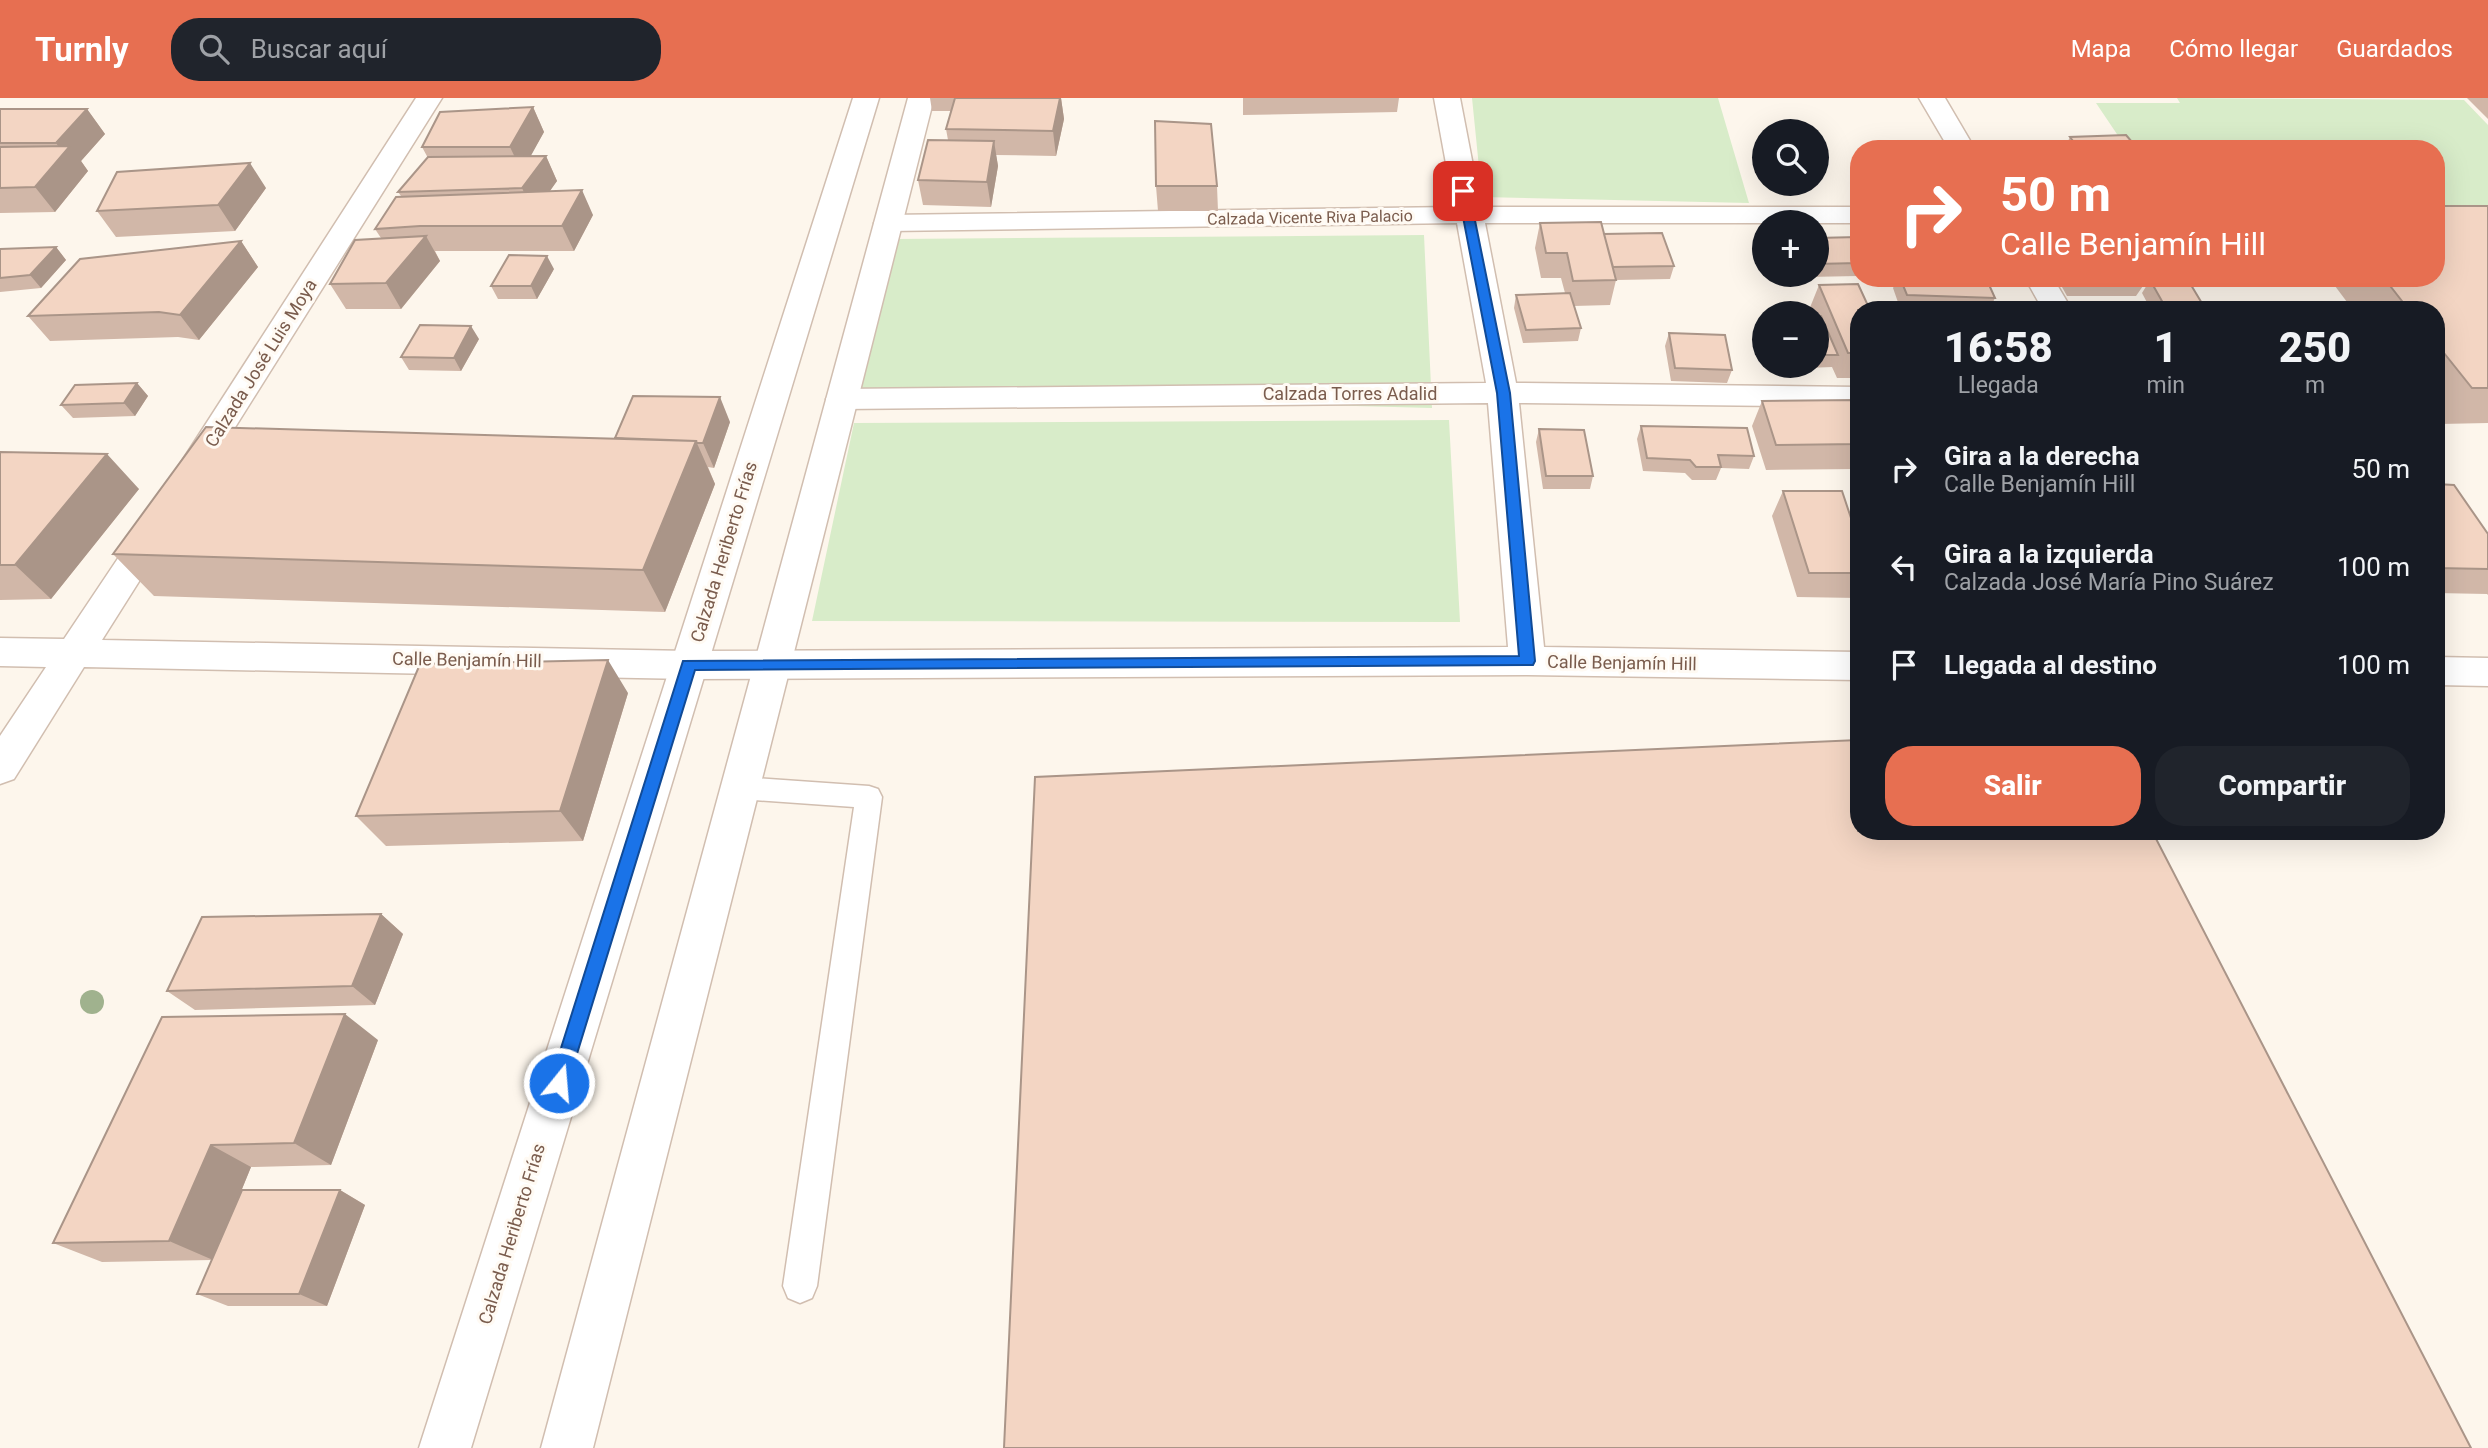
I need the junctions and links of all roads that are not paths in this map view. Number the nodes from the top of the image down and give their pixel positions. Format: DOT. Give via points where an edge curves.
graph roads {
  1 [pos="429,98"];
  2 [pos="866,98"];
  3 [pos="921,98"];
  4 [pos="1447,98"];
  5 [pos="1932,98"];
  6 [pos="1957,140"];
  7 [pos="1467,215"];
  8 [pos="1850,215"];
  9 [pos="888,223"];
  10 [pos="1503,393"];
  11 [pos="1850,397"];
  12 [pos="842,399"];
  13 [pos="0,652"];
  14 [pos="77,652"];
  15 [pos="1527,661"];
  16 [pos="772,664"];
  17 [pos="689,665"];
  18 [pos="1850,666"];
  19 [pos="2445,671"];
  20 [pos="2488,672"];
  21 [pos="0,768"];
  22 [pos="740,788"];
  23 [pos="800,1286"];
  24 [pos="445,1448"];
  25 [pos="567,1448"];
  1 -- 14 [label="street, Calzada José Luis Moya"];
  2 -- 17 [label="street, Calzada Heriberto Frías"];
  3 -- 9 [label="street"];
  4 -- 7 [label="street"];
  5 -- 6 [label="street"];
  7 -- 8 [label="street, Calzada Vicente Riva Palacio"];
  7 -- 9 [label="street, Calzada Vicente Riva Palacio"];
  7 -- 10 [label="street"];
  9 -- 12 [label="street"];
  10 -- 11 [label="street, Calzada Torres Adalid"];
  10 -- 12 [label="street, Calzada Torres Adalid"];
  10 -- 15 [label="street"];
  12 -- 16 [label="street"];
  13 -- 14 [label="street, Calle Benjamín Hill"];
  14 -- 17 [label="street, Calle Benjamín Hill"];
  14 -- 21 [label="street, Calzada José Luis Moya"];
  15 -- 16 [label="street, Calle Benjamín Hill"];
  15 -- 18 [label="street, Calle Benjamín Hill"];
  16 -- 17 [label="street, Calle Benjamín Hill"];
  16 -- 22 [label="street"];
  17 -- 24 [label="street, Calzada Heriberto Frías"];
  19 -- 20 [label="street"];
  22 -- 23 [label="lane" via="869,797"];
  22 -- 25 [label="street"];
}
